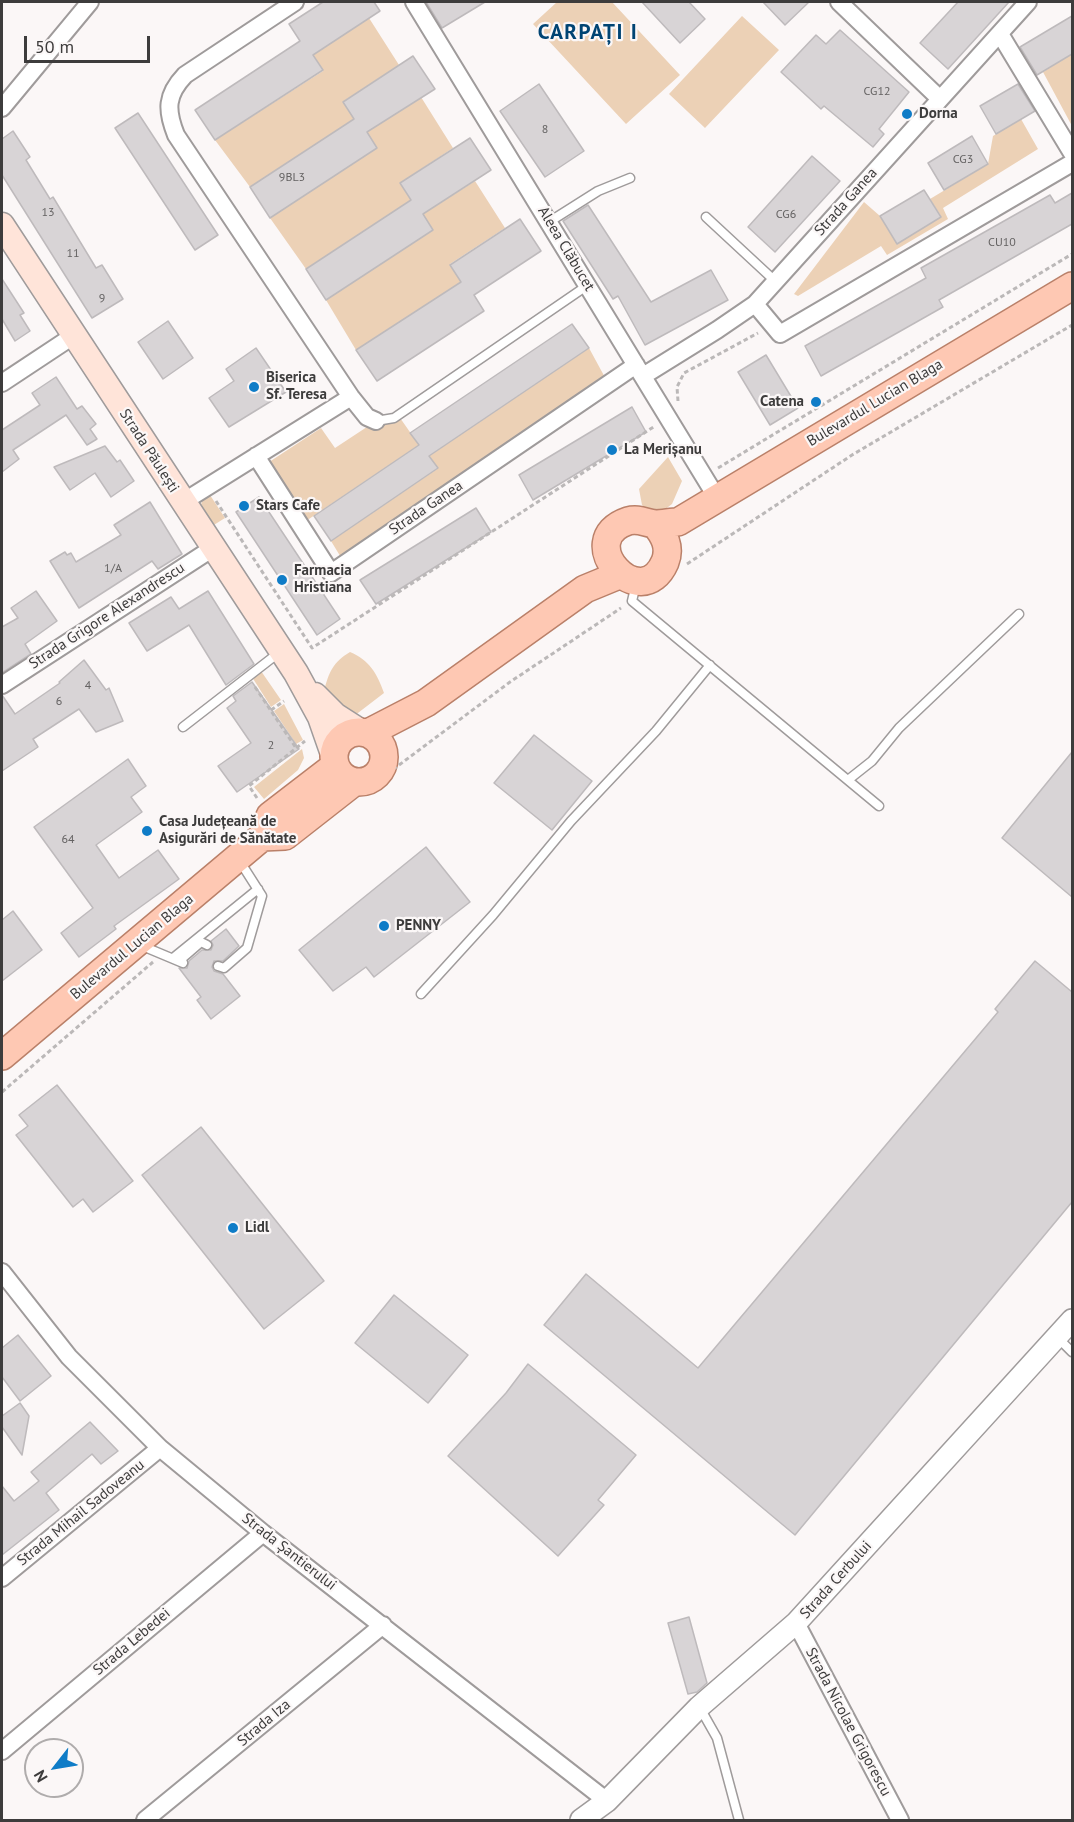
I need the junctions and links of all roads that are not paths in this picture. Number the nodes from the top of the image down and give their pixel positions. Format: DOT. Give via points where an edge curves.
graph roads {
  1 [pos="90,2"];
  2 [pos="295,2"];
  3 [pos="414,2"];
  4 [pos="840,2"];
  5 [pos="1028,2"];
  6 [pos="1000,34"];
  7 [pos="939,98"];
  8 [pos="2,108"];
  9 [pos="1072,153"];
  10 [pos="1072,163"];
  11 [pos="630,178"];
  12 [pos="706,217"];
  13 [pos="549,222"];
  14 [pos="2,225"];
  15 [pos="776,281"];
  16 [pos="588,285"];
  17 [pos="1072,286"];
  18 [pos="755,304"];
  19 [pos="73,336"];
  20 [pos="639,370"];
  21 [pos="2,383"];
  22 [pos="351,398"];
  23 [pos="376,421"];
  24 [pos="256,456"];
  25 [pos="717,498"];
  26 [pos="183,502"];
  27 [pos="667,530"];
  28 [pos="213,548"];
  29 [pos="624,578"];
  30 [pos="1019,614"];
  31 [pos="281,650"];
  32 [pos="710,665"];
  33 [pos="298,676"];
  34 [pos="2,685"];
  35 [pos="451,686"];
  36 [pos="183,727"];
  37 [pos="364,732"];
  38 [pos="385,758"];
  39 [pos="347,774"];
  40 [pos="848,780"];
  41 [pos="879,806"];
  42 [pos="262,837"];
  43 [pos="238,858"];
  44 [pos="258,890"];
  45 [pos="220,934"];
  46 [pos="237,943"];
  47 [pos="136,944"];
  48 [pos="248,948"];
  49 [pos="178,961"];
  50 [pos="221,969"];
  51 [pos="421,994"];
  52 [pos="2,1056"];
  53 [pos="2,1272"];
  54 [pos="1072,1320"];
  55 [pos="1057,1337"];
  56 [pos="1072,1352"];
  57 [pos="160,1448"];
  58 [pos="263,1533"];
  59 [pos="2,1578"];
  60 [pos="796,1623"];
  61 [pos="383,1625"];
  62 [pos="699,1707"];
  63 [pos="2,1751"];
  64 [pos="607,1801"];
  65 [pos="145,1821"];
  66 [pos="582,1821"];
  67 [pos="739,1821"];
  68 [pos="900,1821"];
  1 -- 8 [label="street"];
  2 -- 22 [label="street" via="184,75 168,100 168,116 176,135"];
  3 -- 13 [label="street, Aleea Clăbucet"];
  4 -- 7 [label="street"];
  5 -- 6 [label="street, Strada Ganea"];
  6 -- 7 [label="street, Strada Ganea"];
  6 -- 9 [label="street"];
  7 -- 15 [label="street, Strada Ganea"];
  10 -- 18 [label="street" via="780,334"];
  11 -- 13 [label="lane" via="598,191"];
  12 -- 15 [label="lane"];
  13 -- 16 [label="street, Aleea Clăbucet"];
  14 -- 19 [label="main road, Strada Păulești"];
  15 -- 18 [label="street, Strada Ganea"];
  16 -- 20 [label="street, Aleea Clăbucet"];
  16 -- 23 [label="lane" via="398,415"];
  17 -- 25 [label="main road, Bulevardul Lucian Blaga"];
  18 -- 20 [label="street, Strada Ganea" via="709,336"];
  19 -- 21 [label="street"];
  19 -- 26 [label="main road, Strada Păulești"];
  20 -- 24 [label="street, Strada Ganea" via="331,573"];
  20 -- 25 [label="street, Aleea Clăbucet"];
  22 -- 23 [label="street" via="367,417"];
  22 -- 24 [label="street"];
  24 -- 26 [label="street"];
  25 -- 27 [label="main road, Bulevardul Lucian Blaga"];
  26 -- 28 [label="main road, Strada Păulești"];
  27 -- 29 [label="main road, Bulevardul Lucian Blaga" via="662,568 654,575"];
  27 -- 29 [label="main road" via="642,520 622,524 609,538"];
  28 -- 31 [label="main road, Strada Păulești"];
  28 -- 34 [label="street, Strada Grigore Alexandrescu"];
  29 -- 32 [label="lane"];
  29 -- 35 [label="main road, Bulevardul Lucian Blaga" via="585,589"];
  30 -- 40 [label="lane"];
  31 -- 33 [label="main road, Strada Păulești"];
  31 -- 36 [label="lane"];
  32 -- 40 [label="lane"];
  32 -- 51 [label="lane"];
  33 -- 37 [label="main road, Strada Păulești" via="326,707"];
  33 -- 39 [label="main road, Strada Păulești"];
  35 -- 37 [label="main road, Bulevardul Lucian Blaga" via="405,714"];
  35 -- 38 [label="main road, Bulevardul Lucian Blaga"];
  37 -- 38 [label="main road" via="381,744"];
  37 -- 39 [label="main road, Bulevardul Lucian Blaga" via="342,739 336,746"];
  38 -- 39 [label="main road, Bulevardul Lucian Blaga" via="383,767 369,781"];
  39 -- 42 [label="main road, Bulevardul Lucian Blaga" via="270,816"];
  39 -- 42 [label="main road, Bulevardul Lucian Blaga" via="285,836"];
  40 -- 41 [label="lane"];
  42 -- 43 [label="main road, Bulevardul Lucian Blaga"];
  43 -- 44 [label="lane"];
  43 -- 47 [label="main road, Bulevardul Lucian Blaga"];
  44 -- 48 [label="lane" via="262,896"];
  44 -- 49 [label="lane"];
  45 -- 49 [label="lane" via="214,931 204,944"];
  46 -- 48 [label="lane"];
  47 -- 49 [label="lane"];
  47 -- 52 [label="main road, Bulevardul Lucian Blaga"];
  48 -- 50 [label="lane"];
  53 -- 57 [label="street, Strada Șantierului" via="69,1357"];
  54 -- 55 [label="street, Strada Cerbului"];
  55 -- 56 [label="lane"];
  55 -- 60 [label="street, Strada Cerbului"];
  57 -- 58 [label="street, Strada Șantierului"];
  57 -- 59 [label="street, Strada Mihail Sadoveanu"];
  58 -- 61 [label="street, Strada Șantierului"];
  58 -- 63 [label="street, Strada Lebedei"];
  60 -- 62 [label="street, Strada Cerbului"];
  60 -- 68 [label="street, Strada Nicolae Grigorescu"];
  61 -- 64 [label="street, Strada Șantierului"];
  61 -- 65 [label="street, Strada Iza"];
  62 -- 64 [label="street, Strada Cerbului"];
  62 -- 67 [label="lane" via="717,1738"];
  64 -- 66 [label="street, Strada Cerbului"];
}
